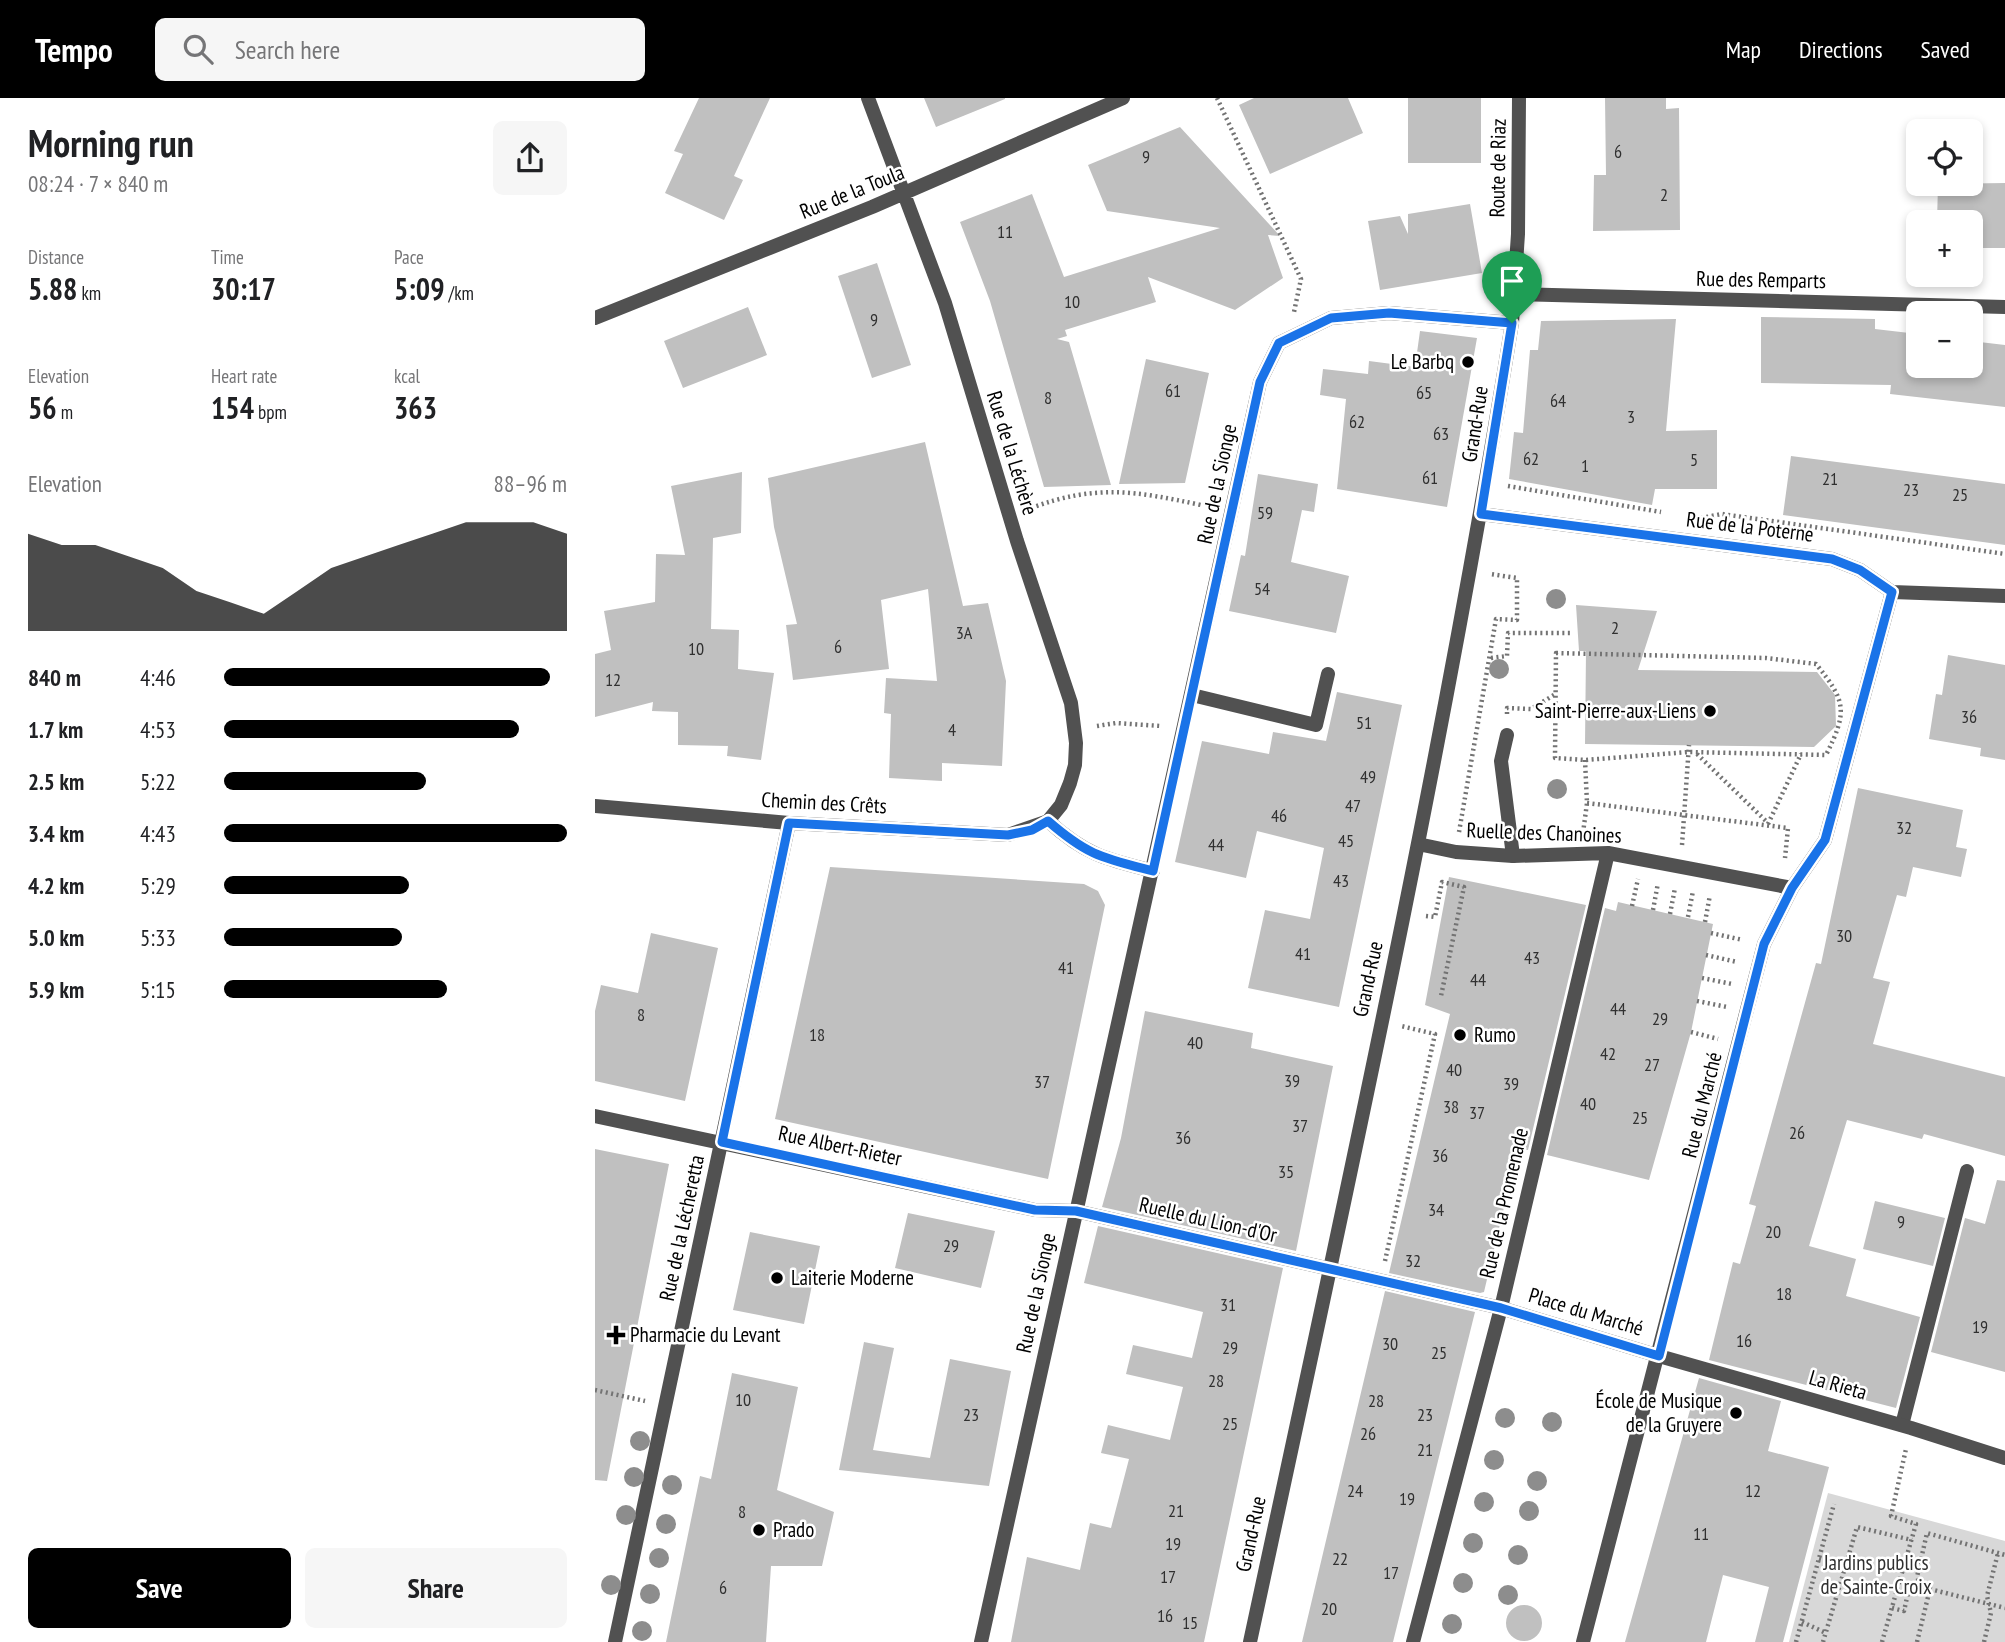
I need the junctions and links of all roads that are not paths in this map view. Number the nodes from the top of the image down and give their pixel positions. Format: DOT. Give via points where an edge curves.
graph roads {
  1 [pos="868,98"];
  2 [pos="1123,98"];
  3 [pos="1519,98"];
  4 [pos="903,194"];
  5 [pos="1515,294"];
  6 [pos="2005,307"];
  7 [pos="595,318"];
  8 [pos="1512,323"];
  9 [pos="1481,514"];
  10 [pos="1892,592"];
  11 [pos="2005,596"];
  12 [pos="1328,674"];
  13 [pos="1192,695"];
  14 [pos="1507,735"];
  15 [pos="595,806"];
  16 [pos="1048,821"];
  17 [pos="789,823"];
  18 [pos="1418,844"];
  19 [pos="1608,853"];
  20 [pos="1513,856"];
  21 [pos="1153,871"];
  22 [pos="1792,888"];
  23 [pos="595,1116"];
  24 [pos="722,1142"];
  25 [pos="1967,1171"];
  26 [pos="1076,1211"];
  27 [pos="1330,1269"];
  28 [pos="1380,1282"];
  29 [pos="1501,1308"];
  30 [pos="1659,1356"];
  31 [pos="1907,1427"];
  32 [pos="2005,1458"];
  33 [pos="615,1642"];
  34 [pos="981,1642"];
  35 [pos="1250,1642"];
  36 [pos="1413,1642"];
  37 [pos="1583,1642"];
  1 -- 4 [label="street, Rue de la Léchère"];
  2 -- 4 [label="street, Rue de la Toula"];
  3 -- 5 [label="street, Route de Riaz"];
  4 -- 7 [label="street, Rue de la Toula"];
  4 -- 16 [label="street, Rue de la Léchère" via="945,303 1071,703 1075,765 1061,805"];
  5 -- 6 [label="street, Rue des Remparts"];
  5 -- 8 [label="street, Route de Riaz"];
  8 -- 9 [label="street, Grand-Rue"];
  8 -- 13 [label="street, Rue de la Sionge" via="1389,313 1331,318 1279,343 1260,382"];
  9 -- 10 [label="street, Rue de la Poterne" via="1832,559 1860,570"];
  9 -- 18 [label="street, Grand-Rue"];
  10 -- 11 [label="street"];
  10 -- 22 [label="street, Rue du Marché" via="1825,840"];
  12 -- 13 [label="street" via="1316,725"];
  13 -- 21 [label="street, Rue de la Sionge"];
  14 -- 20 [label="street" via="1501,761"];
  15 -- 17 [label="street, Chemin des Crêts"];
  16 -- 17 [label="street, Chemin des Crêts" via="1008,835"];
  16 -- 21 [label="street" via="1090,853"];
  17 -- 24 [label="street, Rue de la Lécheretta"];
  18 -- 20 [label="street, Ruelle des Chanoines"];
  18 -- 27 [label="street, Grand-Rue"];
  19 -- 20 [label="street, Ruelle des Chanoines"];
  19 -- 22 [label="street, Ruelle des Chanoines"];
  19 -- 29 [label="street, Rue de la Promenade"];
  21 -- 26 [label="street, Rue de la Sionge"];
  22 -- 30 [label="street, Rue du Marché" via="1764,944"];
  23 -- 24 [label="street, Rue Albert-Rieter"];
  24 -- 26 [label="street, Rue Albert-Rieter" via="1035,1210"];
  24 -- 33 [label="street, Rue de la Lécheretta"];
  25 -- 31 [label="street"];
  26 -- 27 [label="street, Ruelle du Lion-d'Or"];
  26 -- 34 [label="street, Rue de la Sionge"];
  27 -- 28 [label="street, Ruelle du Lion-d'Or"];
  27 -- 35 [label="street, Grand-Rue"];
  28 -- 29 [label="street, Place du Marché"];
  29 -- 30 [label="street, Place du Marché"];
  29 -- 36 [label="street, Rue de la Promenade"];
  30 -- 31 [label="street, La Rieta"];
  30 -- 37 [label="street, Rue du Marché"];
  31 -- 32 [label="street, La Rieta"];
}
